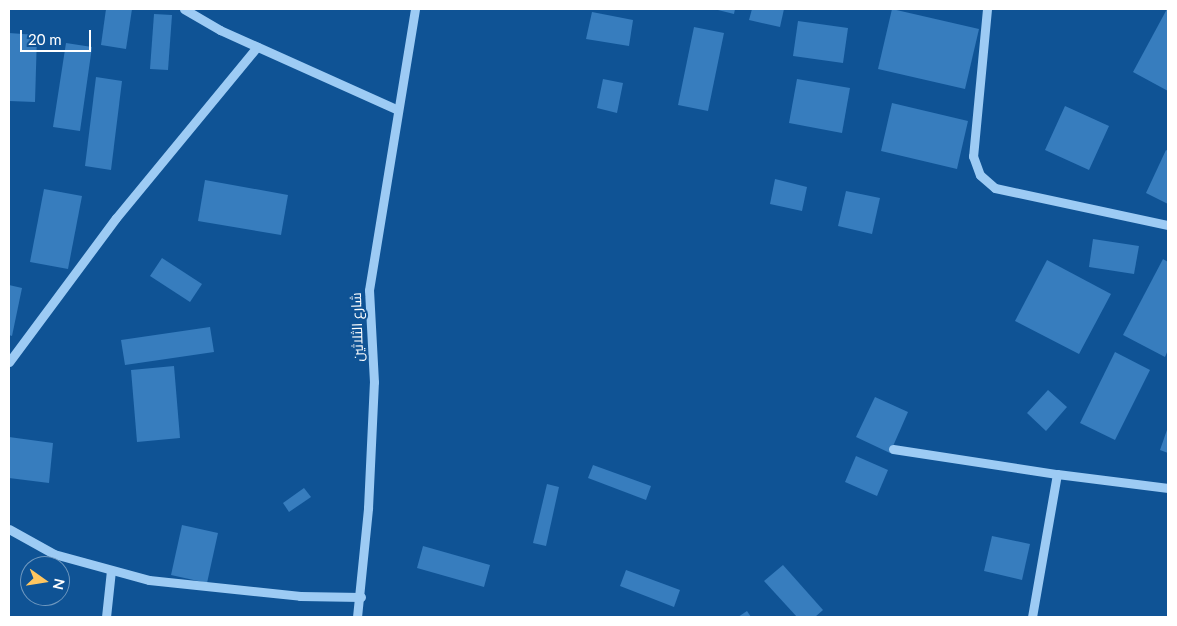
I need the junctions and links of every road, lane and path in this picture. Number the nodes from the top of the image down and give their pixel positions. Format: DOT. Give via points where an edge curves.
graph roads {
  1 [pos="184,9"];
  2 [pos="415,9"];
  3 [pos="987,9"];
  4 [pos="257,47"];
  5 [pos="398,110"];
  6 [pos="1168,225"];
  7 [pos="9,362"];
  8 [pos="893,449"];
  9 [pos="1057,474"];
  10 [pos="1168,488"];
  11 [pos="9,529"];
  12 [pos="111,570"];
  13 [pos="361,597"];
  14 [pos="106,617"];
  15 [pos="357,617"];
  16 [pos="1032,617"];
  1 -- 4 [label="street"];
  2 -- 5 [label="street, شارع الثلاثين"];
  3 -- 6 [label="street" via="973,156 980,175 996,188"];
  4 -- 5 [label="street"];
  4 -- 7 [label="street" via="116,218"];
  5 -- 13 [label="street, شارع الثلاثين" via="368,290 374,382"];
  8 -- 9 [label="street"];
  9 -- 10 [label="street"];
  9 -- 16 [label="street"];
  11 -- 12 [label="street" via="54,554"];
  12 -- 13 [label="street" via="149,580 300,596"];
  12 -- 14 [label="street"];
  13 -- 15 [label="street, شارع الثلاثين"];
}
